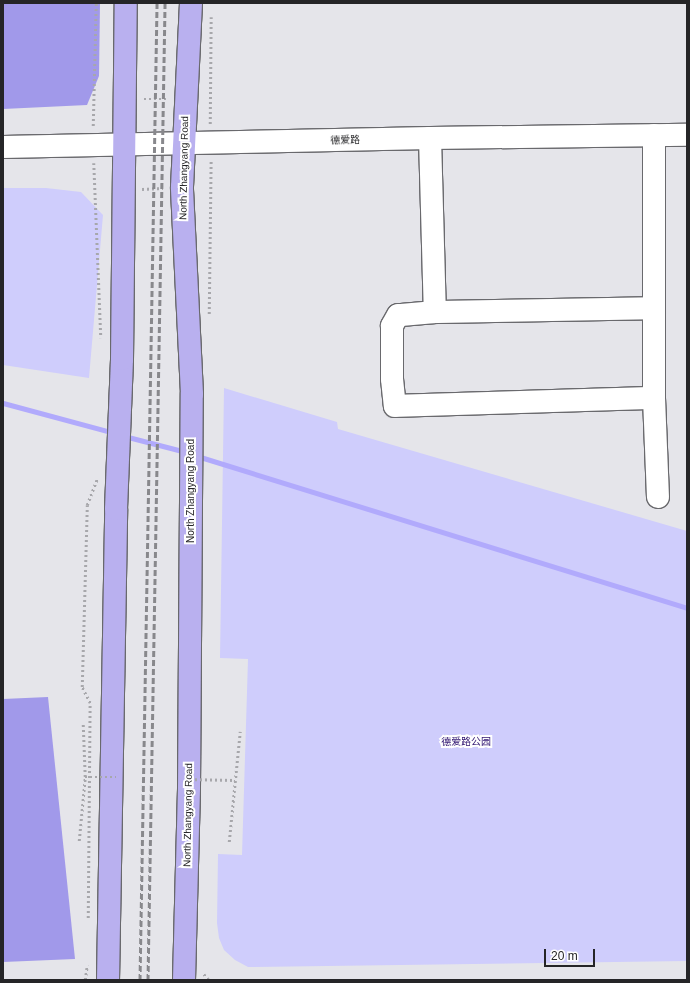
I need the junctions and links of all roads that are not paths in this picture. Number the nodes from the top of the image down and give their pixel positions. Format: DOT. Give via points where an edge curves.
graph roads {
  1 [pos="126,3"];
  2 [pos="191,3"];
  3 [pos="654,135"];
  4 [pos="687,135"];
  5 [pos="430,138"];
  6 [pos="184,144"];
  7 [pos="124,145"];
  8 [pos="3,147"];
  9 [pos="654,308"];
  10 [pos="435,312"];
  11 [pos="654,398"];
  12 [pos="658,497"];
  13 [pos="108,980"];
  14 [pos="184,980"];
  1 -- 7 [label="main road"];
  2 -- 6 [label="main road, North Zhangyang Road"];
  3 -- 4 [label="street, 德爱路"];
  3 -- 5 [label="street, 德爱路"];
  3 -- 9 [label="street"];
  5 -- 6 [label="street, 德爱路"];
  5 -- 10 [label="street"];
  6 -- 7 [label="street, 德爱路"];
  6 -- 14 [label="main road, North Zhangyang Road" via="182,187 192,394 189,788"];
  7 -- 8 [label="street, 德爱路"];
  7 -- 13 [label="main road" via="122,359 116,510"];
  9 -- 10 [label="street"];
  9 -- 11 [label="street"];
  10 -- 11 [label="street" via="398,315 392,326 395,406"];
  11 -- 12 [label="street"];
}
